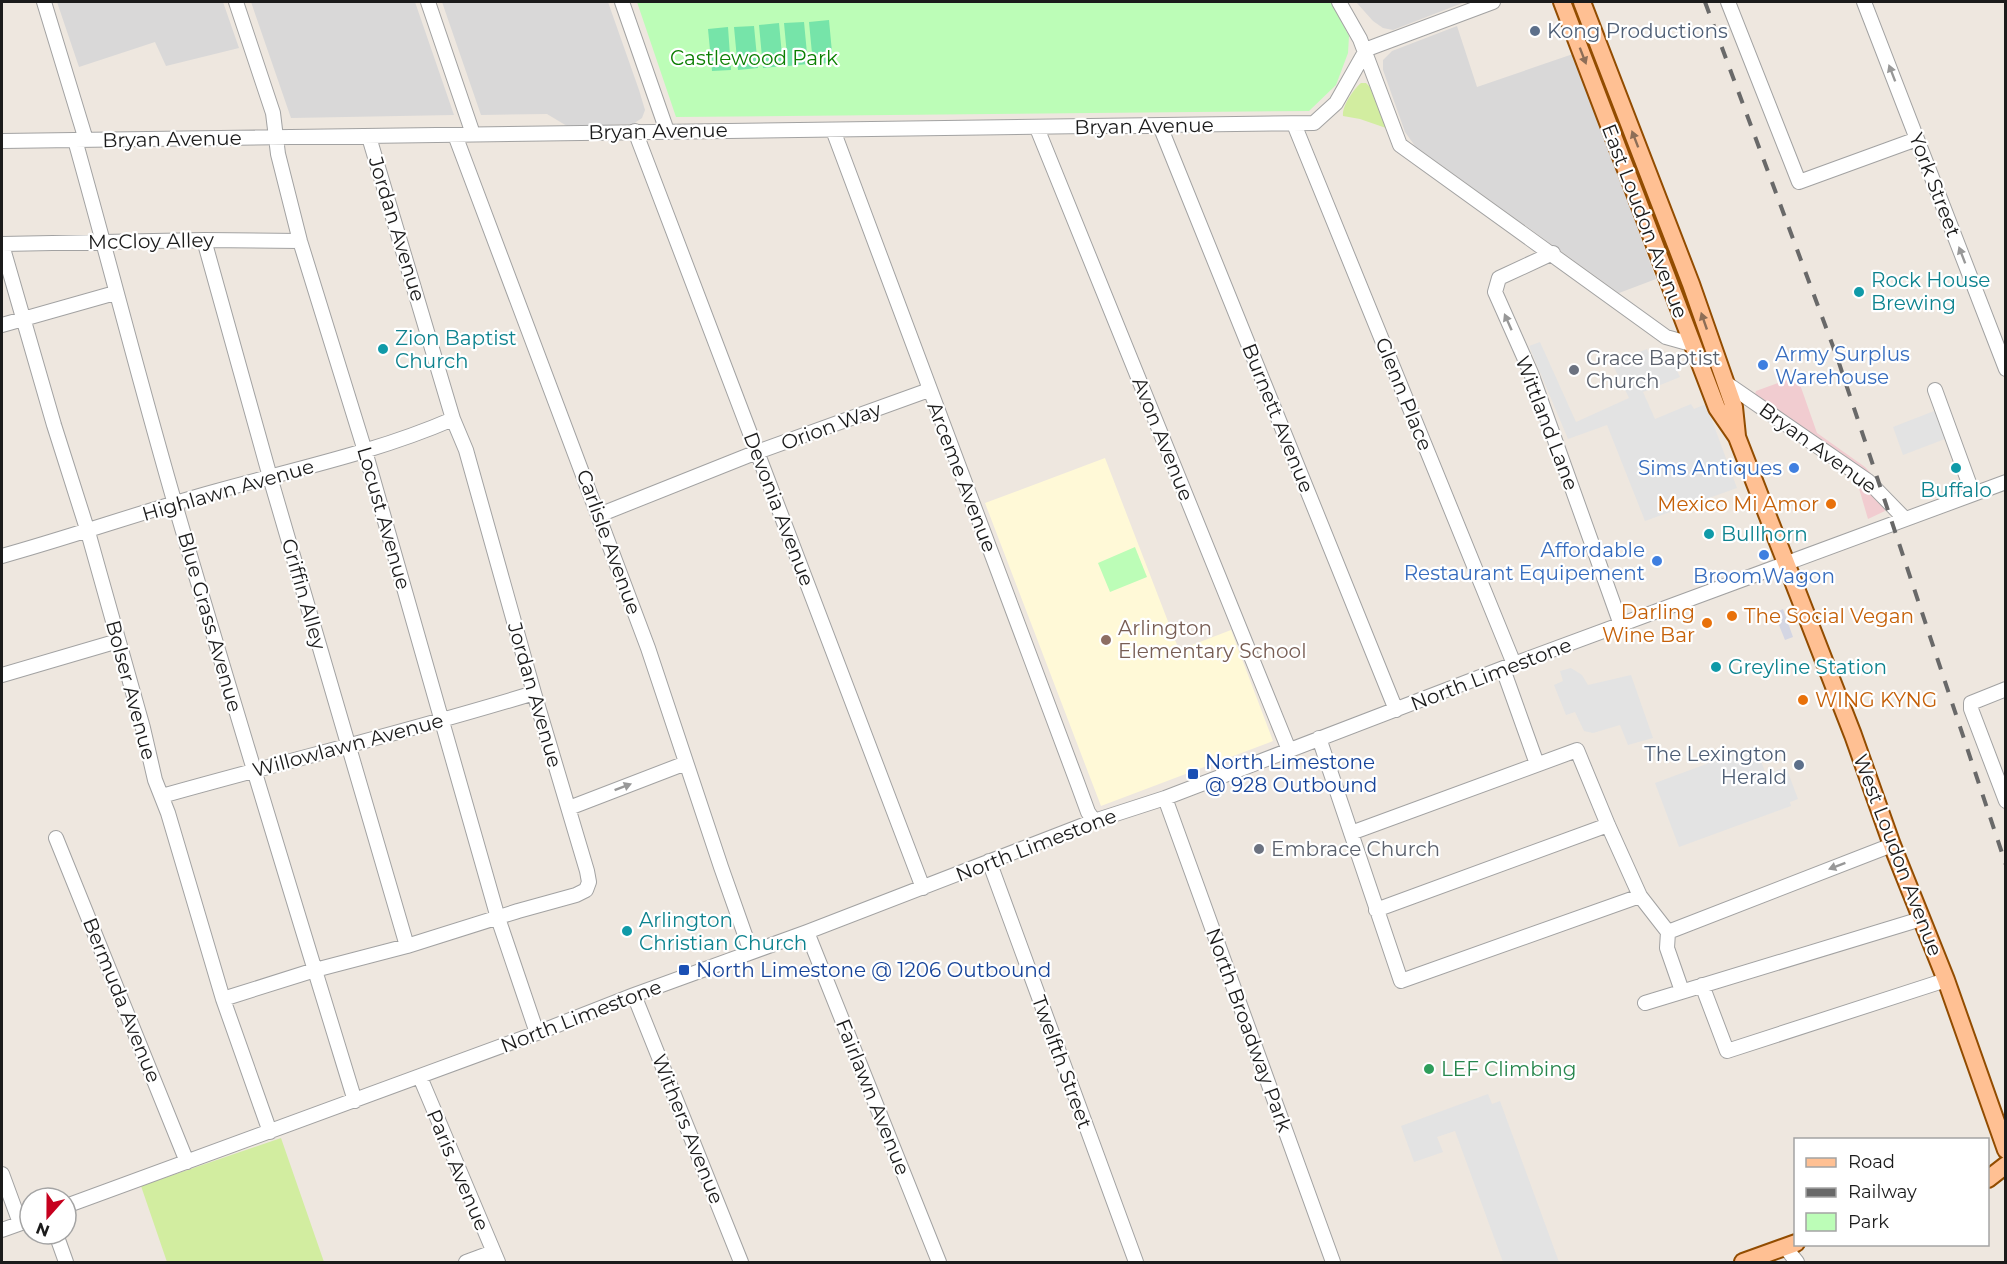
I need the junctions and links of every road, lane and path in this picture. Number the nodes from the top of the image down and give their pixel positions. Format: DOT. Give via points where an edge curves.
graph roads {
  1 [pos="44,2"];
  2 [pos="236,2"];
  3 [pos="428,2"];
  4 [pos="622,2"];
  5 [pos="1339,2"];
  6 [pos="1493,2"];
  7 [pos="1562,2"];
  8 [pos="1582,2"];
  9 [pos="1728,2"];
  10 [pos="1864,2"];
  11 [pos="1365,52"];
  12 [pos="1294,124"];
  13 [pos="1160,126"];
  14 [pos="1037,128"];
  15 [pos="834,130"];
  16 [pos="635,131"];
  17 [pos="667,131"];
  18 [pos="473,134"];
  19 [pos="455,135"];
  20 [pos="369,136"];
  21 [pos="278,138"];
  22 [pos="1917,139"];
  23 [pos="80,140"];
  24 [pos="2,141"];
  25 [pos="1644,162"];
  26 [pos="1626,170"];
  27 [pos="204,240"];
  28 [pos="300,241"];
  29 [pos="103,242"];
  30 [pos="2,244"];
  31 [pos="1553,253"];
  32 [pos="115,293"];
  33 [pos="24,319"];
  34 [pos="2,326"];
  35 [pos="1691,344"];
  36 [pos="2006,369"];
  37 [pos="1726,382"];
  38 [pos="929,390"];
  39 [pos="1935,390"];
  40 [pos="453,418"];
  41 [pos="1737,437"];
  42 [pos="365,451"];
  43 [pos="758,452"];
  44 [pos="270,477"];
  45 [pos="2006,482"];
  46 [pos="1973,494"];
  47 [pos="175,503"];
  48 [pos="599,515"];
  49 [pos="1905,519"];
  50 [pos="88,532"];
  51 [pos="2,556"];
  52 [pos="1786,562"];
  53 [pos="1621,625"];
  54 [pos="118,641"];
  55 [pos="1508,667"];
  56 [pos="2,675"];
  57 [pos="2006,689"];
  58 [pos="534,693"];
  59 [pos="1396,710"];
  60 [pos="441,721"];
  61 [pos="1319,738"];
  62 [pos="347,745"];
  63 [pos="1289,750"];
  64 [pos="686,763"];
  65 [pos="1537,764"];
  66 [pos="254,770"];
  67 [pos="162,796"];
  68 [pos="1165,798"];
  69 [pos="2006,801"];
  70 [pos="568,808"];
  71 [pos="1094,822"];
  72 [pos="1608,825"];
  73 [pos="1351,833"];
  74 [pos="56,838"];
  75 [pos="1892,845"];
  76 [pos="989,861"];
  77 [pos="923,888"];
  78 [pos="1640,896"];
  79 [pos="1376,910"];
  80 [pos="498,918"];
  81 [pos="1921,919"];
  82 [pos="807,932"];
  83 [pos="1668,932"];
  84 [pos="407,946"];
  85 [pos="751,952"];
  86 [pos="315,970"];
  87 [pos="1946,980"];
  88 [pos="1702,985"];
  89 [pos="1682,991"];
  90 [pos="634,995"];
  91 [pos="223,999"];
  92 [pos="1644,1003"];
  93 [pos="537,1033"];
  94 [pos="420,1077"];
  95 [pos="355,1101"];
  96 [pos="270,1132"];
  97 [pos="2006,1150"];
  98 [pos="187,1162"];
  99 [pos="2006,1164"];
  100 [pos="1989,1165"];
  101 [pos="2,1174"];
  102 [pos="1989,1178"];
  103 [pos="78,1202"];
  104 [pos="18,1207"];
  105 [pos="18,1224"];
  106 [pos="2,1230"];
  107 [pos="1790,1245"];
  108 [pos="60,1246"];
  109 [pos="495,1257"];
  110 [pos="66,1263"];
  111 [pos="466,1263"];
  112 [pos="741,1263"];
  113 [pos="939,1263"];
  114 [pos="1136,1263"];
  115 [pos="1334,1263"];
  116 [pos="1743,1263"];
  117 [pos="1797,1263"];
  1 -- 23 [label="street, Blue Grass Avenue"];
  2 -- 21 [label="street, Locust Avenue"];
  3 -- 18 [label="street"];
  4 -- 17 [label="street"];
  5 -- 11 [label="street"];
  6 -- 11 [label="street"];
  7 -- 26 [label="main road, East Loudon Avenue, one-way"];
  25 -- 8 [label="main road, East Loudon Avenue, one-way"];
  9 -- 22 [label="street" via="1799,182"];
  22 -- 10 [label="street, York Street, one-way"];
  11 -- 12 [label="street, Bryan Avenue" via="1335,103 1314,123"];
  11 -- 31 [label="street" via="1400,145"];
  12 -- 13 [label="street, Bryan Avenue"];
  12 -- 55 [label="street, Glenn Place"];
  13 -- 14 [label="street, Bryan Avenue"];
  13 -- 59 [label="street, Burnett Avenue"];
  14 -- 15 [label="street, Bryan Avenue"];
  14 -- 63 [label="street, Avon Avenue"];
  15 -- 17 [label="street, Bryan Avenue"];
  15 -- 38 [label="street, Arceme Avenue"];
  16 -- 17 [label="street, Bryan Avenue"];
  16 -- 18 [label="street, Bryan Avenue"];
  16 -- 43 [label="street, Devonia Avenue"];
  18 -- 19 [label="street, Bryan Avenue"];
  19 -- 20 [label="street, Bryan Avenue"];
  19 -- 48 [label="street, Carlisle Avenue"];
  20 -- 21 [label="street, Bryan Avenue"];
  20 -- 40 [label="street, Jordan Avenue"];
  21 -- 23 [label="street, Bryan Avenue"];
  21 -- 28 [label="street, Locust Avenue" via="278,154"];
  36 -- 22 [label="street, York Street, one-way"];
  23 -- 24 [label="street, Bryan Avenue"];
  23 -- 29 [label="street, Blue Grass Avenue"];
  25 -- 26 [label="street"];
  37 -- 25 [label="main road, East Loudon Avenue, one-way"];
  26 -- 35 [label="main road, East Loudon Avenue"];
  27 -- 28 [label="street, McCloy Alley"];
  27 -- 29 [label="street, McCloy Alley"];
  27 -- 44 [label="street, Griffin Alley"];
  28 -- 42 [label="street, Locust Avenue"];
  29 -- 30 [label="street, McCloy Alley"];
  29 -- 32 [label="street, Blue Grass Avenue"];
  30 -- 33 [label="street, Bolser Avenue"];
  31 -- 35 [label="street" via="1666,337"];
  53 -- 31 [label="street, Wittland Lane, one-way" via="1532,376 1495,288 1506,273"];
  32 -- 33 [label="street"];
  32 -- 47 [label="street, Blue Grass Avenue"];
  33 -- 34 [label="street"];
  33 -- 50 [label="street, Bolser Avenue"];
  35 -- 41 [label="main road, East Loudon Avenue" via="1717,408"];
  37 -- 41 [label="main road, East Loudon Avenue" via="1734,406"];
  37 -- 49 [label="street, Bryan Avenue" via="1868,481"];
  38 -- 43 [label="street, Orion Way"];
  38 -- 71 [label="street, Arceme Avenue"];
  39 -- 46 [label="street"];
  40 -- 42 [label="street, Highlawn Avenue"];
  40 -- 58 [label="street, Jordan Avenue" via="466,450"];
  41 -- 52 [label="main road, East Loudon Avenue"];
  42 -- 44 [label="street, Highlawn Avenue"];
  42 -- 60 [label="street, Locust Avenue"];
  43 -- 48 [label="street, Orion Way"];
  43 -- 77 [label="street, Devonia Avenue"];
  44 -- 47 [label="street, Highlawn Avenue"];
  44 -- 62 [label="street, Griffin Alley"];
  45 -- 46 [label="street, North Limestone"];
  46 -- 49 [label="street, North Limestone"];
  47 -- 50 [label="street, Highlawn Avenue"];
  47 -- 66 [label="street, Blue Grass Avenue"];
  48 -- 64 [label="street, Carlisle Avenue"];
  49 -- 52 [label="street, North Limestone"];
  50 -- 51 [label="street, Highlawn Avenue"];
  50 -- 54 [label="street, Bolser Avenue"];
  52 -- 53 [label="street, North Limestone"];
  52 -- 75 [label="main road, West Loudon Avenue"];
  53 -- 55 [label="street, North Limestone"];
  54 -- 56 [label="street"];
  54 -- 67 [label="street, Bolser Avenue"];
  55 -- 59 [label="street, North Limestone"];
  55 -- 65 [label="street, Glenn Place"];
  57 -- 69 [label="street" via="1971,703"];
  58 -- 60 [label="street, Willowlawn Avenue"];
  58 -- 70 [label="street, Jordan Avenue"];
  59 -- 61 [label="street, North Limestone"];
  60 -- 62 [label="street, Willowlawn Avenue"];
  60 -- 80 [label="street, Locust Avenue"];
  61 -- 63 [label="street, North Limestone"];
  61 -- 73 [label="street"];
  62 -- 66 [label="street, Willowlawn Avenue"];
  62 -- 84 [label="street, Griffin Alley"];
  63 -- 68 [label="street, North Limestone"];
  70 -- 64 [label="street, one-way"];
  64 -- 85 [label="street, Carlisle Avenue"];
  65 -- 72 [label="street" via="1577,750"];
  65 -- 73 [label="street"];
  66 -- 67 [label="street, Willowlawn Avenue"];
  66 -- 86 [label="street, Blue Grass Avenue"];
  67 -- 91 [label="street, Bolser Avenue"];
  68 -- 71 [label="street, North Limestone"];
  68 -- 115 [label="street, North Broadway Park"];
  70 -- 80 [label="street, Jordan Avenue" via="587,871 586,890"];
  71 -- 76 [label="street, North Limestone"];
  72 -- 78 [label="street"];
  72 -- 79 [label="street"];
  73 -- 79 [label="street"];
  74 -- 98 [label="street, Bermuda Avenue"];
  75 -- 81 [label="main road, West Loudon Avenue"];
  75 -- 83 [label="street, one-way"];
  76 -- 77 [label="street, North Limestone"];
  76 -- 114 [label="street, Twelfth Street"];
  77 -- 82 [label="street, North Limestone"];
  78 -- 79 [label="street" via="1401,981"];
  78 -- 83 [label="street"];
  80 -- 84 [label="street, Jordan Avenue"];
  80 -- 93 [label="street, Locust Avenue"];
  81 -- 87 [label="main road, West Loudon Avenue"];
  81 -- 88 [label="street"];
  82 -- 85 [label="street, North Limestone"];
  82 -- 113 [label="street, Fairlawn Avenue"];
  83 -- 89 [label="street" via="1667,948"];
  84 -- 86 [label="street, Jordan Avenue"];
  85 -- 90 [label="street, North Limestone"];
  86 -- 91 [label="street, Jordan Avenue"];
  86 -- 95 [label="street, Blue Grass Avenue"];
  87 -- 88 [label="street" via="1727,1051"];
  87 -- 97 [label="main road, West Loudon Avenue"];
  88 -- 89 [label="street"];
  89 -- 92 [label="street"];
  90 -- 93 [label="street, North Limestone"];
  90 -- 112 [label="street, Withers Avenue"];
  91 -- 96 [label="street, Bolser Avenue"];
  93 -- 94 [label="street, North Limestone"];
  94 -- 95 [label="street, North Limestone"];
  94 -- 109 [label="street, Paris Avenue"];
  95 -- 96 [label="street, North Limestone"];
  96 -- 98 [label="street, North Limestone"];
  98 -- 103 [label="street, North Limestone"];
  99 -- 100 [label="main road"];
  99 -- 102 [label="main road"];
  101 -- 104 [label="street"];
  105 -- 106 [label="street"];
  107 -- 116 [label="main road"];
  107 -- 117 [label="street"];
  108 -- 110 [label="street"];
  109 -- 111 [label="street"];
}
